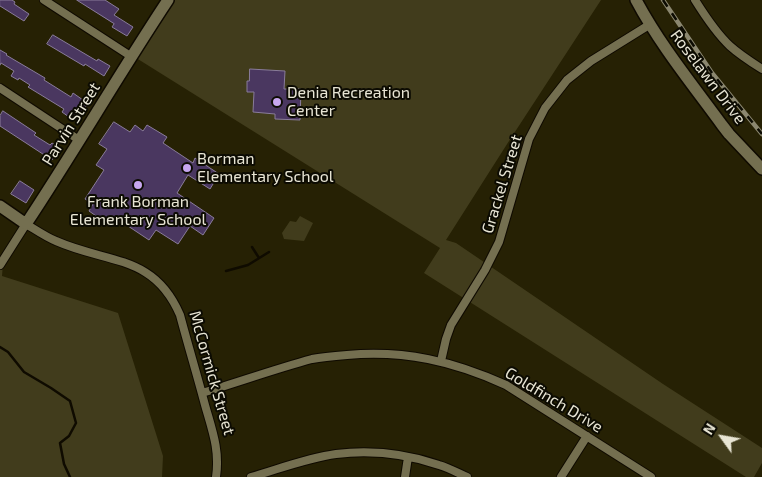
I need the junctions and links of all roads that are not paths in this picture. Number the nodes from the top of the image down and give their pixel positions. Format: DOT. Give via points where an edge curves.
graph roads {
  1 [pos="44,0"];
  2 [pos="168,0"];
  3 [pos="636,0"];
  4 [pos="695,0"];
  5 [pos="649,25"];
  6 [pos="132,57"];
  7 [pos="762,69"];
  8 [pos="0,88"];
  9 [pos="79,140"];
  10 [pos="762,169"];
  11 [pos="0,206"];
  12 [pos="26,224"];
  13 [pos="0,265"];
  14 [pos="441,361"];
  15 [pos="202,393"];
  16 [pos="587,436"];
  17 [pos="408,457"];
  18 [pos="216,477"];
  19 [pos="251,477"];
  20 [pos="405,477"];
  21 [pos="467,477"];
  22 [pos="561,477"];
  23 [pos="651,477"];
  1 -- 6 [label="street"];
  2 -- 6 [label="street, Parvin Street"];
  3 -- 5 [label="street, Roselawn Drive"];
  4 -- 7 [label="street" via="707,20 730,46"];
  5 -- 10 [label="street, Roselawn Drive" via="729,134"];
  5 -- 14 [label="street, Grackel Street" via="590,61 567,80 545,108 529,139 499,242 456,314"];
  6 -- 9 [label="street, Parvin Street"];
  8 -- 9 [label="street"];
  9 -- 12 [label="street, Parvin Street"];
  11 -- 12 [label="street, McCormick Street"];
  12 -- 13 [label="street, Parvin Street"];
  12 -- 15 [label="street, McCormick Street" via="58,242 130,264 155,278 170,295 180,315"];
  14 -- 15 [label="street, Goldfinch Drive" via="365,353 314,359"];
  14 -- 16 [label="street, Goldfinch Drive" via="506,385"];
  15 -- 18 [label="street, McCormick Street" via="216,446"];
  16 -- 22 [label="street"];
  16 -- 23 [label="street, Goldfinch Drive"];
  17 -- 19 [label="street" via="336,454"];
  17 -- 20 [label="street"];
  17 -- 21 [label="street" via="440,465"];
}
